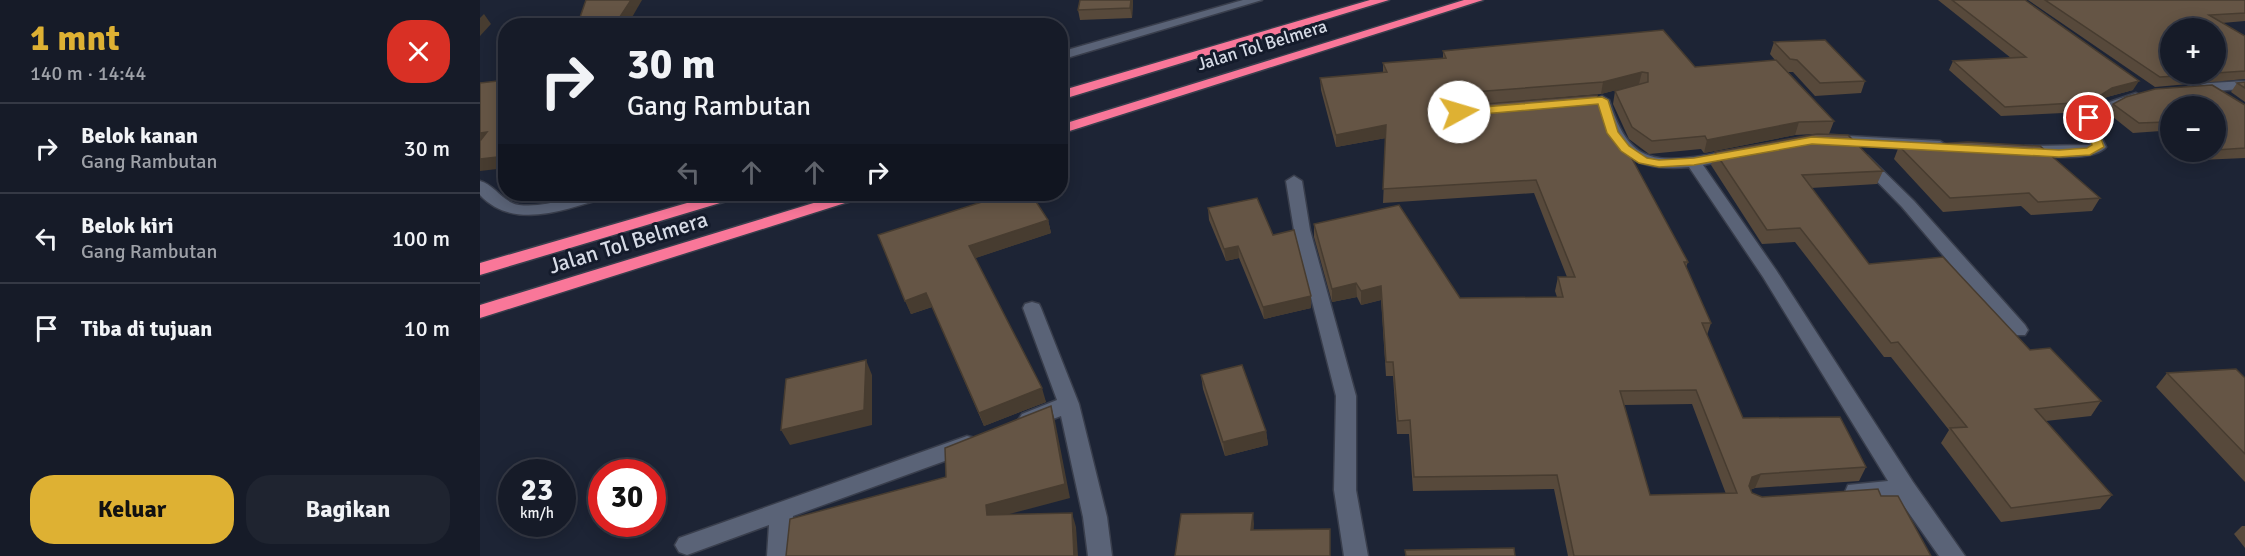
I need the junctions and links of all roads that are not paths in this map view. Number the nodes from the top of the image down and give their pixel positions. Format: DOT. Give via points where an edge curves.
graph roads {
  1 [pos="1256,0"];
  2 [pos="1383,0"];
  3 [pos="1477,0"];
  4 [pos="1068,54"];
  5 [pos="2132,80"];
  6 [pos="2245,86"];
  7 [pos="2210,87"];
  8 [pos="2179,89"];
  9 [pos="1068,94"];
  10 [pos="1621,95"];
  11 [pos="1602,100"];
  12 [pos="2227,100"];
  13 [pos="1584,102"];
  14 [pos="1829,124"];
  15 [pos="1068,128"];
  16 [pos="1812,140"];
  17 [pos="1844,140"];
  18 [pos="1951,147"];
  19 [pos="1758,150"];
  20 [pos="2011,150"];
  21 [pos="1694,161"];
  22 [pos="1294,181"];
  23 [pos="480,186"];
  24 [pos="574,201"];
  25 [pos="710,201"];
  26 [pos="836,201"];
  27 [pos="480,269"];
  28 [pos="1032,308"];
  29 [pos="480,312"];
  30 [pos="2018,330"];
  31 [pos="1069,404"];
  32 [pos="1006,429"];
  33 [pos="986,437"];
  34 [pos="1905,489"];
  35 [pos="1836,494"];
  36 [pos="782,511"];
  37 [pos="687,545"];
  38 [pos="779,556"];
  39 [pos="1100,556"];
  40 [pos="1356,556"];
  41 [pos="1953,556"];
  1 -- 4 [label="street"];
  2 -- 9 [label="highway, Jalan Tol Belmera"];
  3 -- 15 [label="highway, Jalan Tol Belmera"];
  5 -- 20 [label="street" via="2151,93 2091,114 2089,126 2098,147 2090,152"];
  6 -- 7 [label="street"];
  7 -- 8 [label="street"];
  7 -- 12 [label="street"];
  10 -- 11 [label="street"];
  11 -- 13 [label="street"];
  11 -- 21 [label="street" via="1612,133 1643,160"];
  14 -- 17 [label="street"];
  16 -- 17 [label="street"];
  17 -- 18 [label="street"];
  17 -- 30 [label="street" via="1908,204"];
  19 -- 21 [label="street"];
  21 -- 34 [label="street"];
  22 -- 40 [label="street" via="1302,230 1346,396 1345,490"];
  23 -- 24 [label="street" via="498,203 518,211"];
  25 -- 27 [label="highway, Jalan Tol Belmera"];
  26 -- 29 [label="highway, Jalan Tol Belmera"];
  28 -- 31 [label="street"];
  31 -- 32 [label="street"];
  31 -- 39 [label="street"];
  33 -- 36 [label="street"];
  34 -- 35 [label="street"];
  34 -- 41 [label="street"];
  36 -- 37 [label="street"];
  36 -- 38 [label="street"];
}
